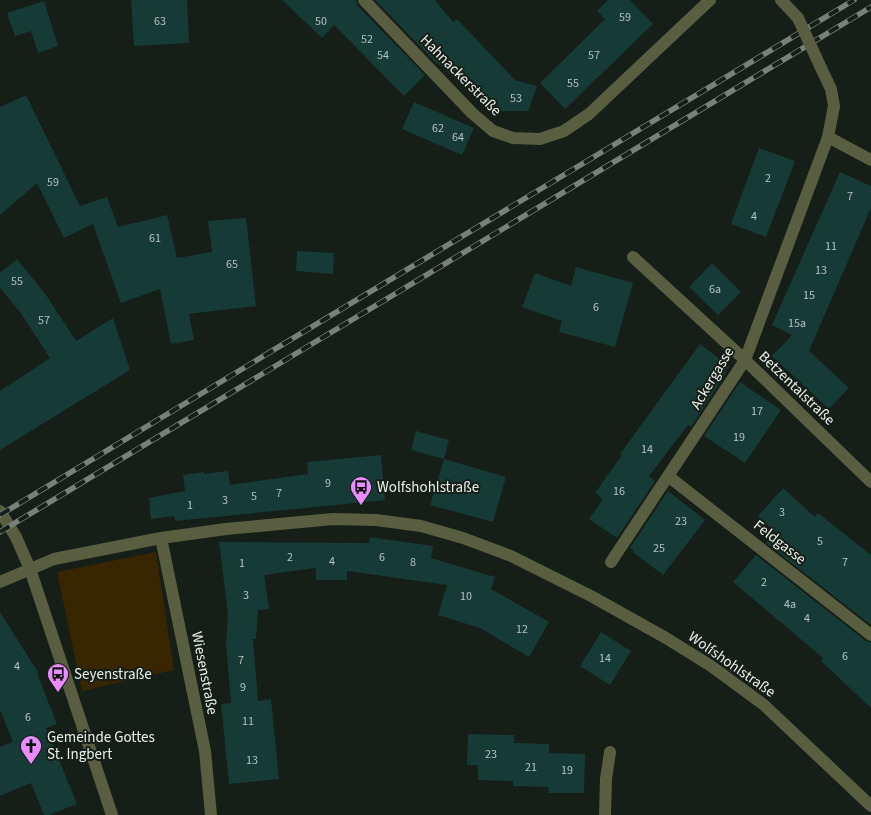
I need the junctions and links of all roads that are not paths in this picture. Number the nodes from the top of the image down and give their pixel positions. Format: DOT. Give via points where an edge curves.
graph roads {
  1 [pos="364,0"];
  2 [pos="710,0"];
  3 [pos="781,0"];
  4 [pos="828,137"];
  5 [pos="871,160"];
  6 [pos="633,257"];
  7 [pos="745,360"];
  8 [pos="668,476"];
  9 [pos="871,482"];
  10 [pos="0,511"];
  11 [pos="161,538"];
  12 [pos="611,562"];
  13 [pos="30,569"];
  14 [pos="0,582"];
  15 [pos="871,634"];
  16 [pos="610,752"];
  17 [pos="871,806"];
  18 [pos="112,815"];
  19 [pos="211,815"];
  20 [pos="606,815"];
  1 -- 2 [label="street, Hahnackerstraße" via="472,113 494,131 513,138 540,139 564,131 589,114"];
  3 -- 4 [label="street, bridge" via="798,18 831,89 834,106"];
  4 -- 5 [label="street"];
  4 -- 7 [label="street, Ackergasse"];
  6 -- 7 [label="street, Betzentalstraße"];
  7 -- 8 [label="street, Ackergasse"];
  7 -- 9 [label="street, Betzentalstraße"];
  8 -- 12 [label="street, Ackergasse"];
  8 -- 15 [label="street, Feldgasse"];
  10 -- 13 [label="street"];
  11 -- 13 [label="street, Wolfshohlstraße" via="54,559"];
  11 -- 17 [label="street, Wolfshohlstraße" via="332,519 376,520 421,526 511,556 591,596 711,666 764,705"];
  11 -- 19 [label="street, Wiesenstraße" via="205,752"];
  13 -- 14 [label="street, Wolfshohlstraße"];
  13 -- 18 [label="street"];
  16 -- 20 [label="street"];
}
